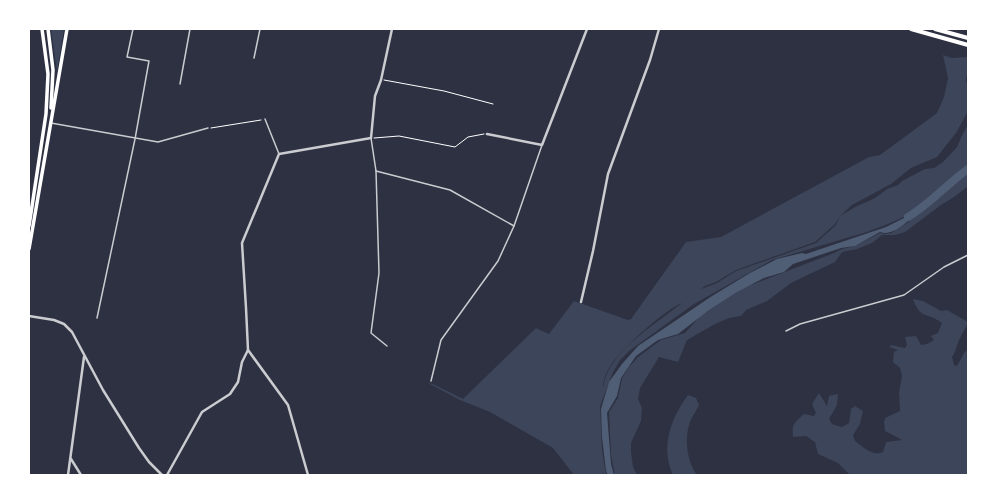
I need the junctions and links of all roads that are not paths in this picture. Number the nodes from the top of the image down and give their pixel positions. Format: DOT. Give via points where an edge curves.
graph roads {
  1 [pos="42,29"];
  2 [pos="48,29"];
  3 [pos="67,29"];
  4 [pos="133,29"];
  5 [pos="190,29"];
  6 [pos="260,29"];
  7 [pos="392,29"];
  8 [pos="586,29"];
  9 [pos="659,29"];
  10 [pos="911,29"];
  11 [pos="935,29"];
  12 [pos="968,38"];
  13 [pos="968,45"];
  14 [pos="254,58"];
  15 [pos="180,84"];
  16 [pos="265,119"];
  17 [pos="51,123"];
  18 [pos="208,128"];
  19 [pos="487,134"];
  20 [pos="371,138"];
  21 [pos="135,139"];
  22 [pos="542,145"];
  23 [pos="279,154"];
  24 [pos="376,171"];
  25 [pos="29,226"];
  26 [pos="514,226"];
  27 [pos="29,249"];
  28 [pos="968,255"];
  29 [pos="581,302"];
  30 [pos="29,316"];
  31 [pos="97,318"];
  32 [pos="786,331"];
  33 [pos="387,346"];
  34 [pos="248,350"];
  35 [pos="84,357"];
  36 [pos="431,381"];
  37 [pos="70,459"];
  38 [pos="68,475"];
  39 [pos="81,475"];
  40 [pos="162,475"];
  41 [pos="167,475"];
  42 [pos="308,475"];
  1 -- 25 [label="main road" via="48,74 46,114"];
  2 -- 17 [label="main road" via="53,70"];
  3 -- 17 [label="main road"];
  4 -- 21 [label="lane" via="127,57 149,60"];
  5 -- 15 [label="lane"];
  6 -- 14 [label="lane"];
  7 -- 20 [label="street" via="375,96"];
  8 -- 22 [label="street"];
  9 -- 29 [label="street" via="608,174"];
  10 -- 13 [label="main road"];
  11 -- 12 [label="main road"];
  16 -- 23 [label="lane"];
  17 -- 21 [label="lane"];
  17 -- 27 [label="main road"];
  18 -- 21 [label="lane" via="158,142"];
  19 -- 22 [label="street"];
  20 -- 23 [label="street"];
  20 -- 24 [label="lane"];
  21 -- 31 [label="lane"];
  22 -- 26 [label="lane"];
  23 -- 34 [label="street" via="242,243"];
  24 -- 26 [label="lane" via="450,190"];
  24 -- 33 [label="lane" via="379,273 371,333"];
  26 -- 36 [label="lane" via="498,261 441,340"];
  28 -- 32 [label="lane" via="944,267 904,295 800,324"];
  30 -- 35 [label="street" via="64,324 72,332"];
  34 -- 41 [label="street" via="242,362 238,382 230,394 202,412"];
  34 -- 42 [label="street" via="288,405"];
  35 -- 37 [label="street"];
  35 -- 40 [label="street" via="139,448"];
  37 -- 38 [label="street"];
  37 -- 39 [label="street"];
}
